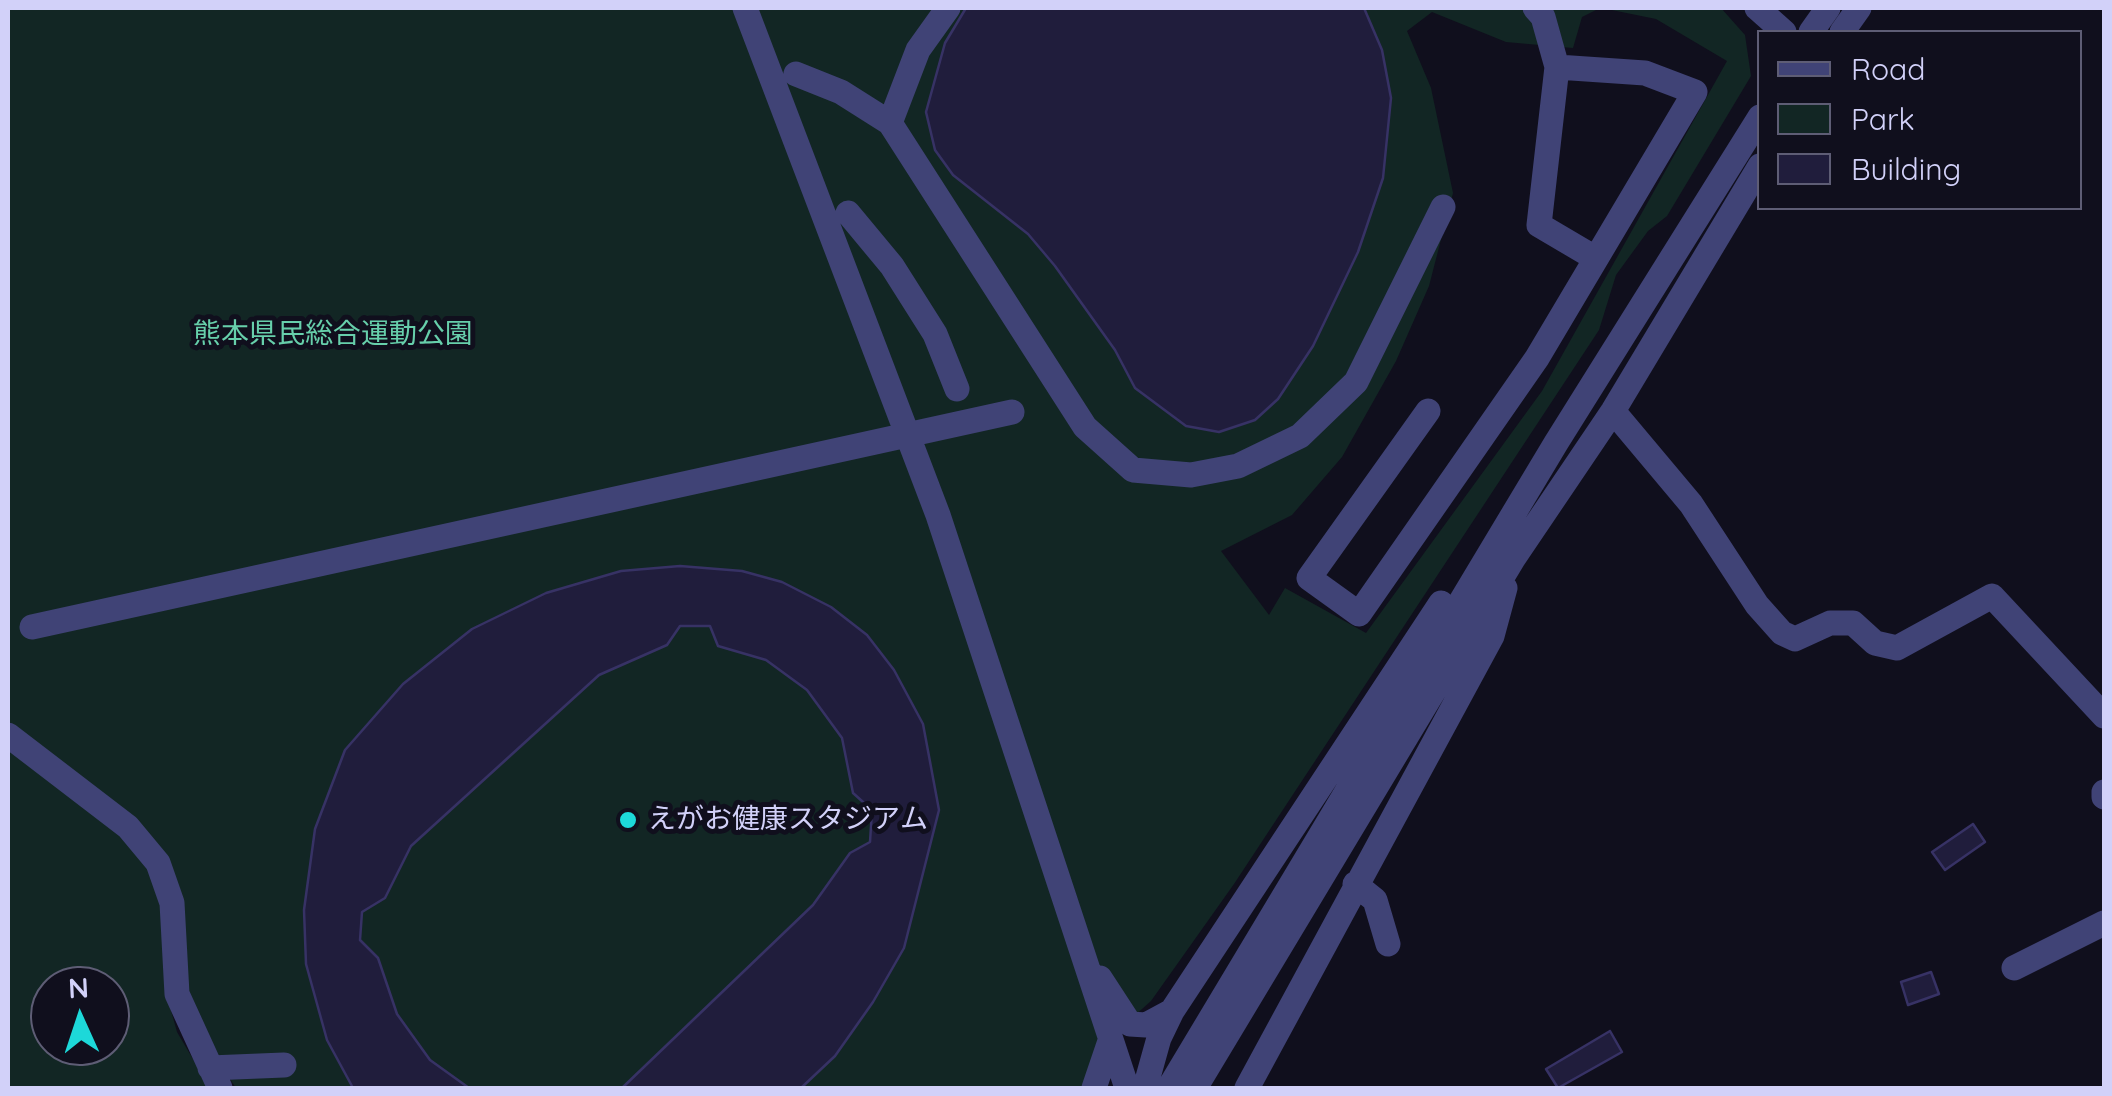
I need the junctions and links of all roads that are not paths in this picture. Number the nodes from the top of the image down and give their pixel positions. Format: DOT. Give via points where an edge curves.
graph roads {
  1 [pos="745,8"];
  2 [pos="948,8"];
  3 [pos="1535,8"];
  4 [pos="1756,8"];
  5 [pos="1828,8"];
  6 [pos="1859,8"];
  7 [pos="1782,30"];
  8 [pos="1812,30"];
  9 [pos="1843,30"];
  10 [pos="1556,67"];
  11 [pos="796,74"];
  12 [pos="1757,122"];
  13 [pos="890,123"];
  14 [pos="1757,171"];
  15 [pos="1443,208"];
  16 [pos="848,214"];
  17 [pos="1595,258"];
  18 [pos="958,390"];
  19 [pos="1428,410"];
  20 [pos="1613,411"];
  21 [pos="1012,412"];
  22 [pos="1503,554"];
  23 [pos="32,627"];
  24 [pos="2104,716"];
  25 [pos="8,735"];
  26 [pos="1355,884"];
  27 [pos="2104,924"];
  28 [pos="1388,944"];
  29 [pos="1080,948"];
  30 [pos="2014,968"];
  31 [pos="1172,1011"];
  32 [pos="1110,1040"];
  33 [pos="1208,1046"];
  34 [pos="284,1065"];
  35 [pos="215,1078"];
  36 [pos="1094,1088"];
  37 [pos="1126,1088"];
  38 [pos="1145,1088"];
  39 [pos="1169,1088"];
  40 [pos="1195,1088"];
  41 [pos="1247,1088"];
  1 -- 29 [label="street" via="938,514"];
  2 -- 13 [label="street" via="918,50"];
  3 -- 10 [label="street"];
  4 -- 7 [label="street"];
  5 -- 8 [label="street"];
  6 -- 9 [label="street"];
  10 -- 17 [label="street" via="1539,225"];
  10 -- 17 [label="street" via="1645,73 1695,92"];
  11 -- 13 [label="street"];
  12 -- 22 [label="street"];
  13 -- 15 [label="street" via="1085,427 1133,470 1191,475 1238,466 1300,436 1356,382"];
  14 -- 20 [label="street"];
  16 -- 18 [label="street" via="927,320"];
  17 -- 19 [label="street" via="1478,447 1358,614 1308,578"];
  20 -- 22 [label="street"];
  20 -- 24 [label="street" via="1691,504 1782,633 1795,639 1830,623 1853,623 1875,643 1897,648 1992,596"];
  21 -- 23 [label="street"];
  22 -- 26 [label="street" via="1492,636"];
  22 -- 31 [label="street" via="1455,582"];
  22 -- 33 [label="street"];
  25 -- 35 [label="street" via="128,827 158,863 172,903 177,994"];
  26 -- 28 [label="street" via="1375,900"];
  26 -- 41 [label="street"];
  27 -- 30 [label="street"];
  29 -- 31 [label="street" via="1130,1024 1146,1025"];
  29 -- 32 [label="street"];
  31 -- 38 [label="street"];
  32 -- 36 [label="street"];
  32 -- 37 [label="street"];
  33 -- 39 [label="street"];
  33 -- 40 [label="street"];
  34 -- 35 [label="street"];
}
